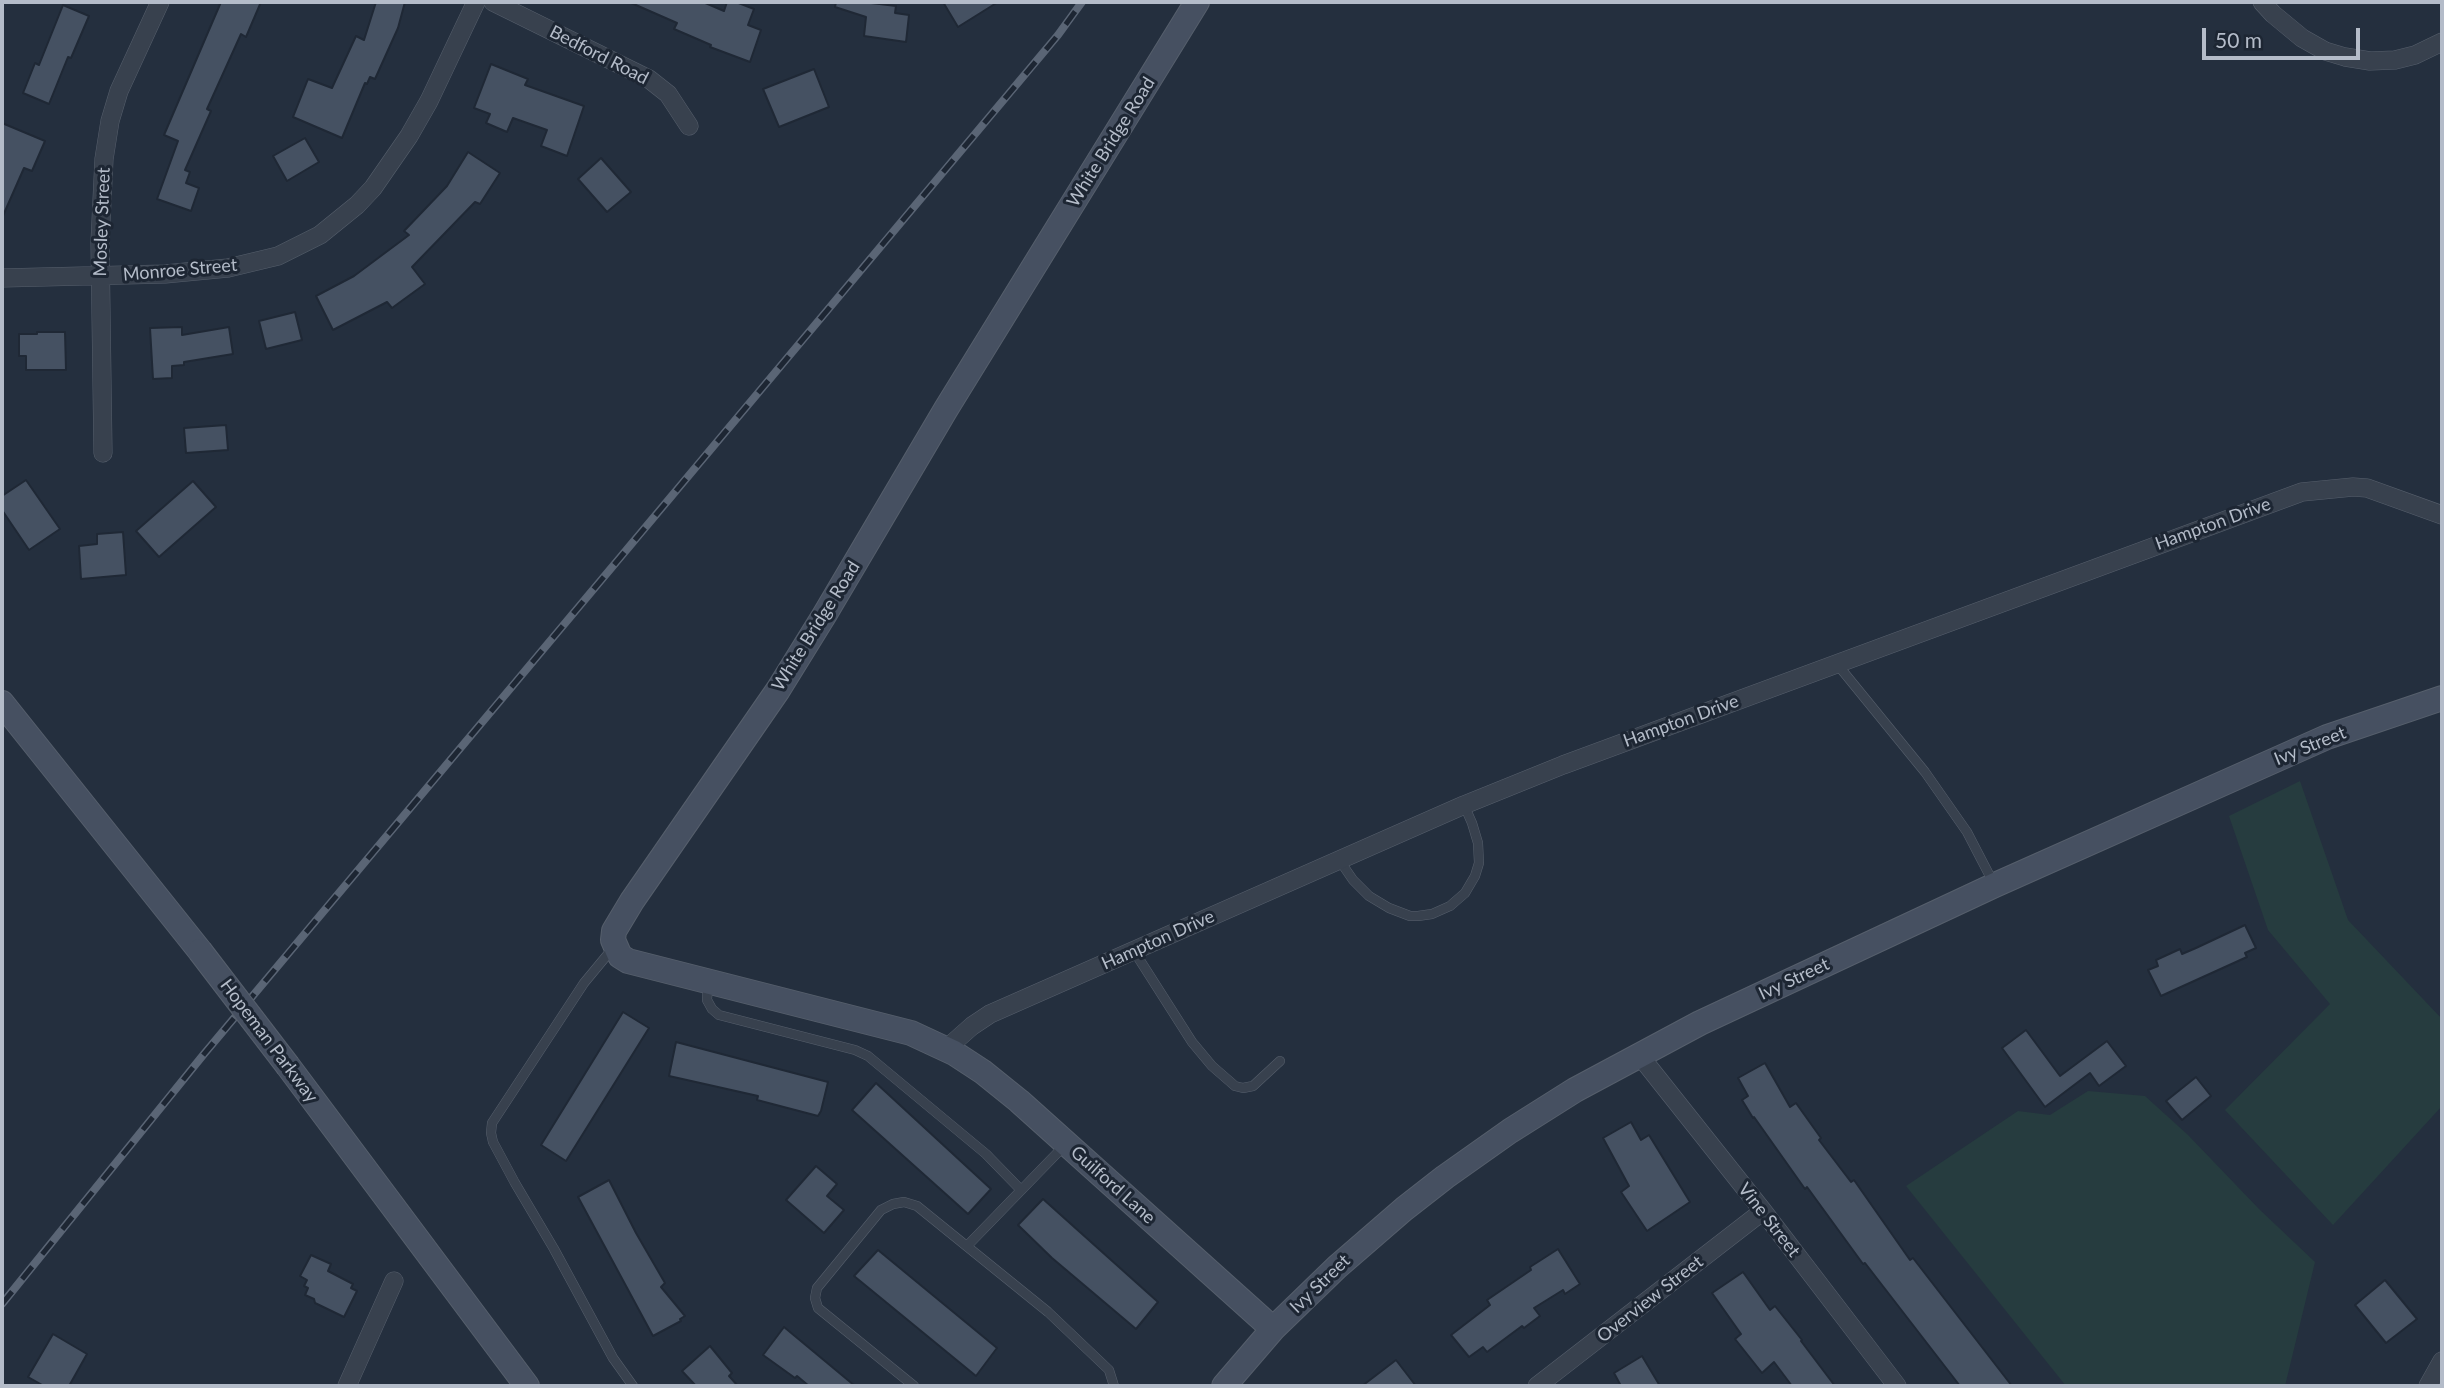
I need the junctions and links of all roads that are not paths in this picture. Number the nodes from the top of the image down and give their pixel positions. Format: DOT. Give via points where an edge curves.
graph roads {
  1 [pos="160,2"];
  2 [pos="476,2"];
  3 [pos="493,2"];
  4 [pos="1197,2"];
  5 [pos="2262,2"];
  6 [pos="2442,42"];
  7 [pos="689,126"];
  8 [pos="100,276"];
  9 [pos="2,278"];
  10 [pos="103,453"];
  11 [pos="2442,515"];
  12 [pos="1837,664"];
  13 [pos="2442,698"];
  14 [pos="2,703"];
  15 [pos="1464,806"];
  16 [pos="1340,860"];
  17 [pos="1995,885"];
  18 [pos="614,946"];
  19 [pos="1134,951"];
  20 [pos="708,981"];
  21 [pos="946,1049"];
  22 [pos="1640,1056"];
  23 [pos="1280,1061"];
  24 [pos="1066,1144"];
  25 [pos="1021,1190"];
  26 [pos="1763,1211"];
  27 [pos="967,1245"];
  28 [pos="394,1281"];
  29 [pos="1273,1329"];
  30 [pos="2442,1361"];
  31 [pos="347,1386"];
  32 [pos="527,1386"];
  33 [pos="633,1386"];
  34 [pos="914,1386"];
  35 [pos="1114,1386"];
  36 [pos="1224,1386"];
  37 [pos="1538,1386"];
  38 [pos="1896,1386"];
  39 [pos="2428,1386"];
  1 -- 8 [label="street, Mosley Street" via="110,121 104,159"];
  2 -- 8 [label="street, Monroe Street" via="409,136 373,188 339,221 299,246 255,263"];
  3 -- 7 [label="street, Bedford Road" via="649,79 668,94"];
  4 -- 18 [label="main road, White Bridge Road" via="798,657 632,901 614,931"];
  5 -- 6 [label="street" via="2302,38 2345,57 2395,60"];
  8 -- 9 [label="street, Monroe Street"];
  8 -- 10 [label="street, Mosley Street"];
  11 -- 12 [label="street, Hampton Drive" via="2367,488 2302,492"];
  12 -- 15 [label="street, Hampton Drive"];
  12 -- 17 [label="lane" via="1932,782 1967,832"];
  13 -- 17 [label="main road, Ivy Street" via="2327,737"];
  14 -- 32 [label="main road, Hopeman Parkway, bridge" via="200,951"];
  15 -- 16 [label="street, Hampton Drive"];
  15 -- 16 [label="lane" via="1475,833 1479,863 1465,892 1432,914 1410,916 1389,908 1361,888"];
  16 -- 19 [label="street, Hampton Drive"];
  17 -- 22 [label="main road, Ivy Street" via="1700,1023"];
  18 -- 20 [label="main road" via="628,961"];
  18 -- 33 [label="lane" via="584,983 492,1123 491,1133 613,1358"];
  19 -- 21 [label="street, Hampton Drive" via="990,1014"];
  19 -- 23 [label="lane" via="1192,1042 1235,1086 1252,1086"];
  20 -- 21 [label="main road" via="911,1033"];
  20 -- 25 [label="lane" via="707,1000 719,1015 868,1056 986,1154"];
  21 -- 24 [label="main road, Guilford Lane" via="983,1072"];
  22 -- 26 [label="street, Vine Street"];
  22 -- 29 [label="main road, Ivy Street" via="1575,1090 1445,1177 1337,1267"];
  24 -- 25 [label="lane"];
  24 -- 29 [label="main road, Guilford Lane"];
  25 -- 27 [label="lane"];
  26 -- 37 [label="street, Overview Street"];
  26 -- 38 [label="street, Vine Street"];
  27 -- 34 [label="lane" via="917,1206 894,1204 881,1210 817,1288 818,1308"];
  27 -- 35 [label="lane" via="1109,1370"];
  28 -- 31 [label="street"];
  29 -- 36 [label="main road, Ivy Street"];
  30 -- 39 [label="street"];
}
